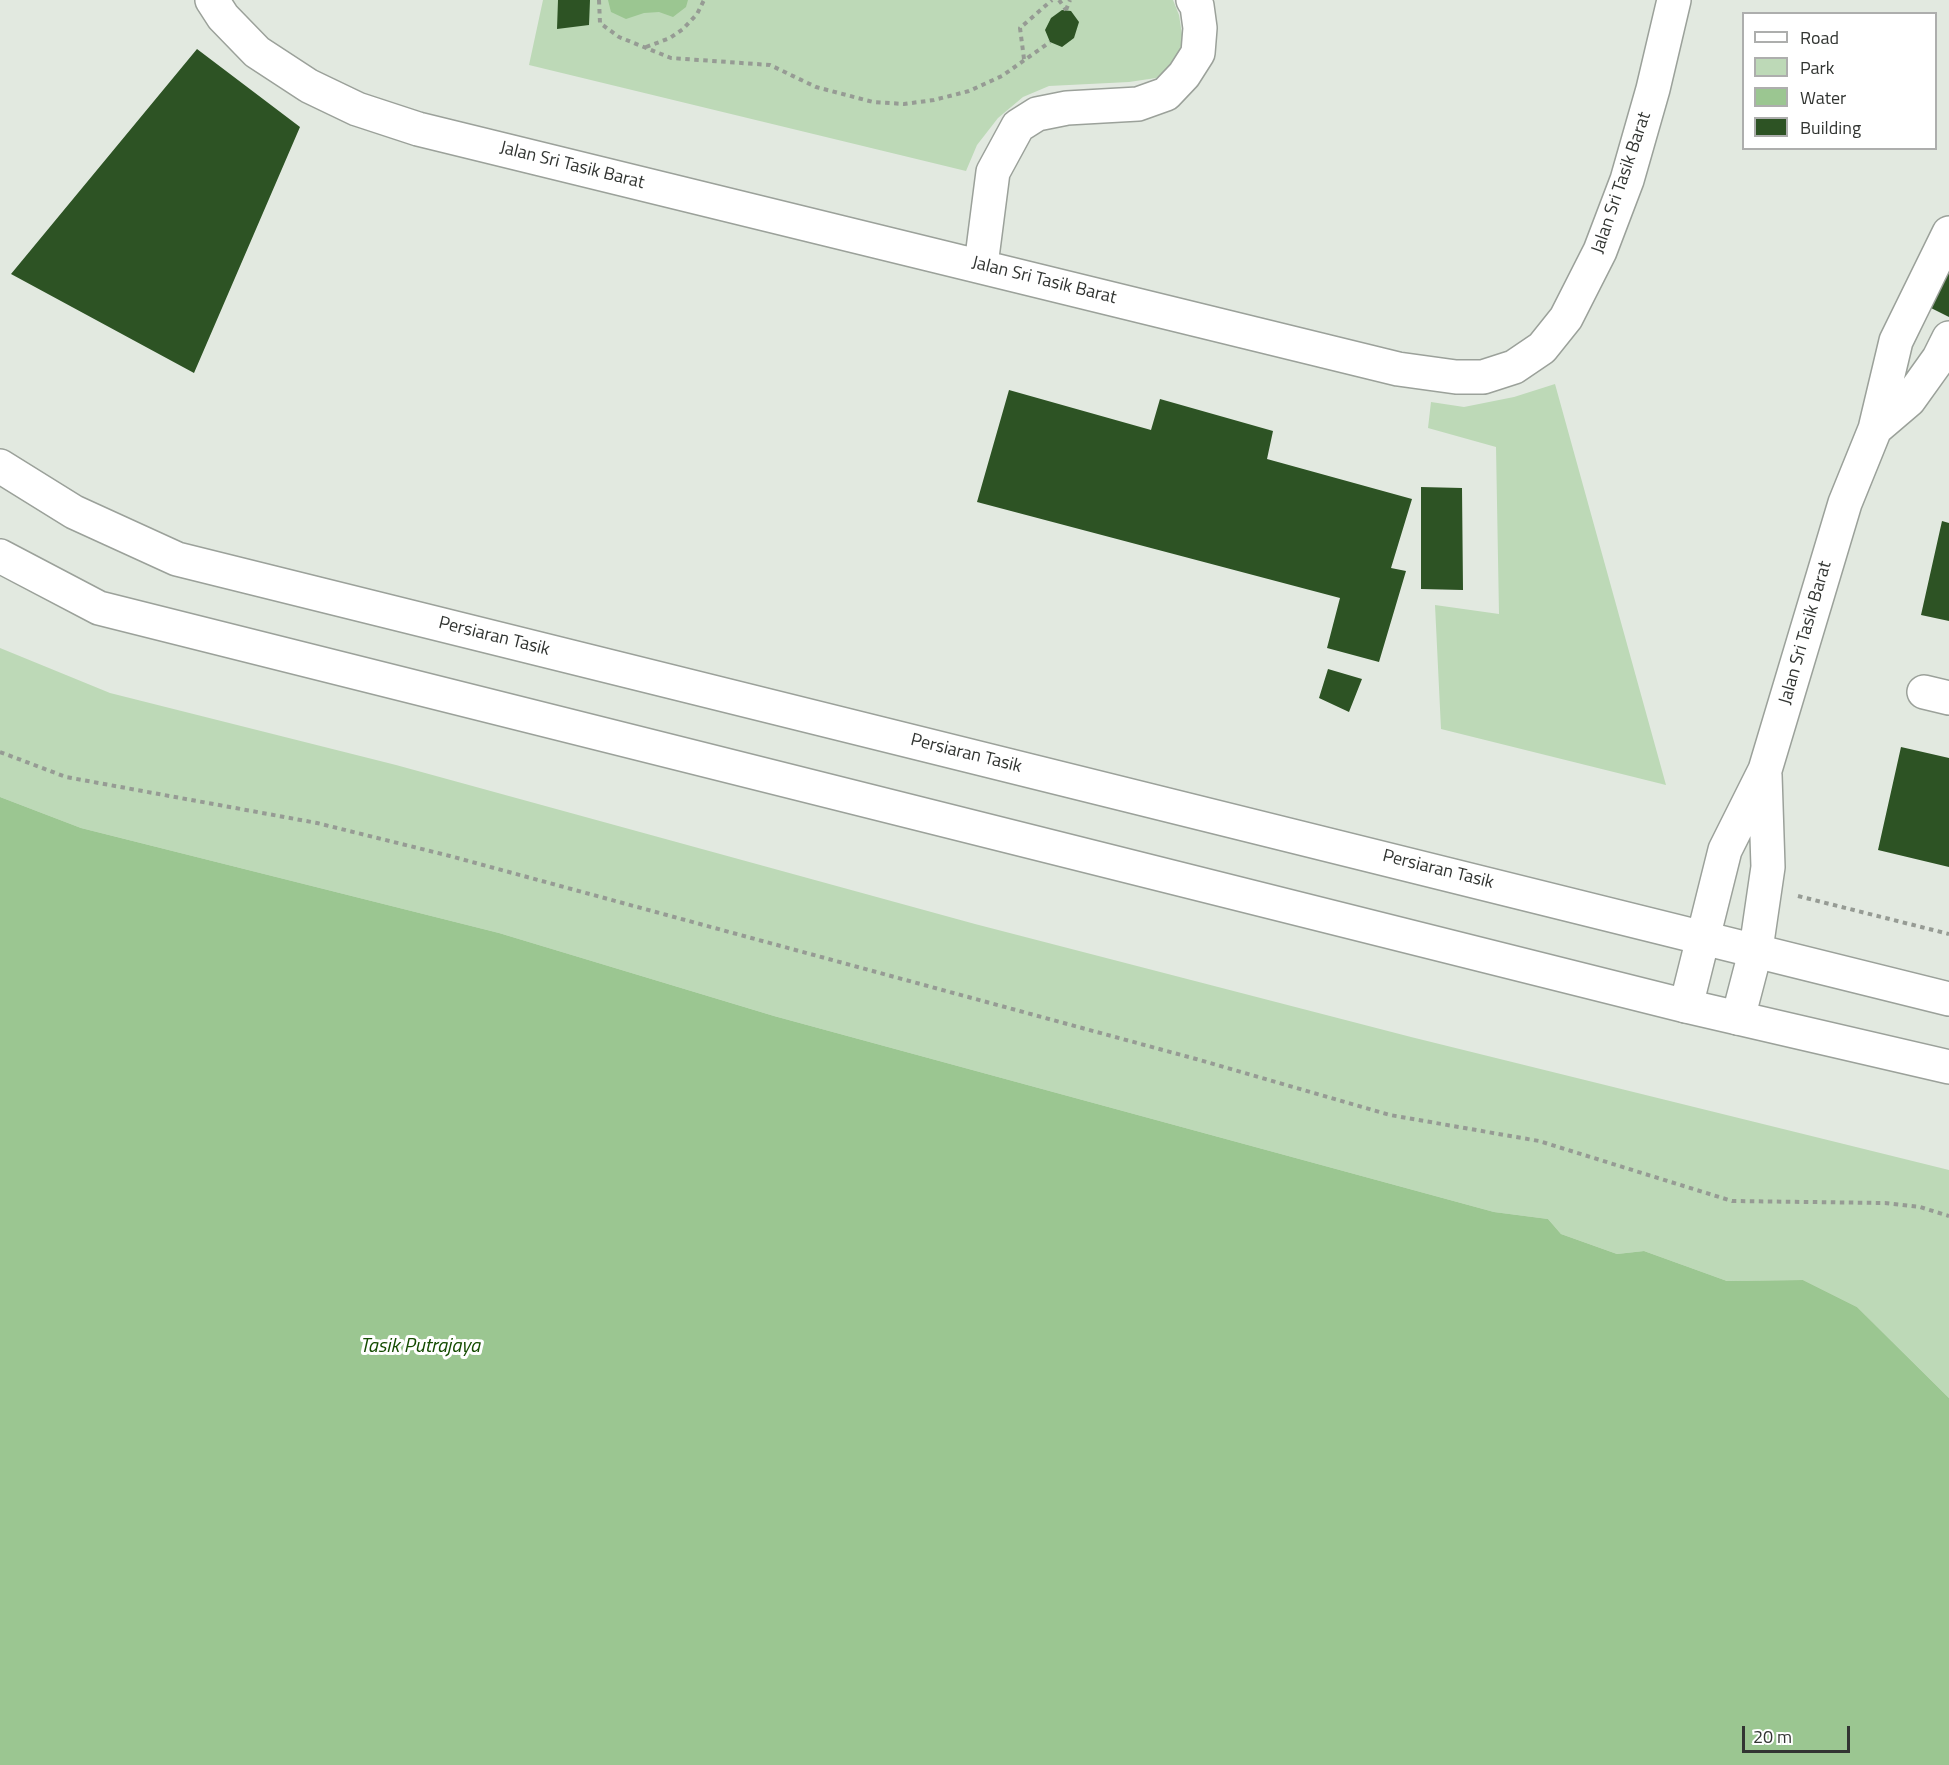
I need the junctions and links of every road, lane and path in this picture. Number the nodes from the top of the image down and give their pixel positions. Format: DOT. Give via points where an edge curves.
graph roads {
  1 [pos="212,0"];
  2 [pos="599,0"];
  3 [pos="704,0"];
  4 [pos="1052,0"];
  5 [pos="1059,0"];
  6 [pos="1070,0"];
  7 [pos="1193,0"];
  8 [pos="1674,0"];
  9 [pos="1050,42"];
  10 [pos="645,47"];
  11 [pos="1024,59"];
  12 [pos="1949,233"];
  13 [pos="981,265"];
  14 [pos="1949,338"];
  15 [pos="1875,429"];
  16 [pos="0,466"];
  17 [pos="0,556"];
  18 [pos="0,752"];
  19 [pos="1765,770"];
  20 [pos="1765,888"];
  21 [pos="1949,934"];
  22 [pos="1705,936"];
  23 [pos="1756,949"];
  24 [pos="1949,999"];
  25 [pos="1686,1006"];
  26 [pos="1738,1018"];
  27 [pos="1949,1067"];
  28 [pos="1949,1216"];
  1 -- 13 [label="main road, Jalan Sri Tasik Barat" via="257,52 309,86 357,109 418,129"];
  2 -- 10 [label="path" via="600,23 619,37"];
  3 -- 10 [label="path" via="683,29"];
  4 -- 11 [label="path" via="1020,28"];
  5 -- 6 [label="path" via="1066,10"];
  7 -- 13 [label="main road" via="1200,28 1198,53 1166,94 1138,104 1037,114 1018,126 993,172"];
  8 -- 13 [label="main road, Jalan Sri Tasik Barat" via="1627,180 1600,250 1566,318 1542,348 1514,367 1474,377 1398,369"];
  9 -- 11 [label="path"];
  10 -- 11 [label="path" via="672,58 770,66 843,96 904,104 969,91 1002,76"];
  12 -- 15 [label="main road, Jalan Sri Tasik Barat" via="1896,341"];
  14 -- 15 [label="main road, Jalan Sri Tasik Barat" via="1909,400"];
  15 -- 19 [label="main road, Jalan Sri Tasik Barat" via="1845,503"];
  16 -- 22 [label="main road, Persiaran Tasik" via="74,512 177,559"];
  17 -- 25 [label="main road" via="99,608"];
  18 -- 28 [label="path" via="66,777 316,822 450,856 1390,1115 1539,1141 1732,1201 1885,1203 1920,1207"];
  19 -- 20 [label="main road, Jalan Sri Tasik Barat"];
  19 -- 22 [label="main road, Jalan Sri Tasik Barat" via="1725,850"];
  20 -- 21 [label="path"];
  20 -- 23 [label="main road, Jalan Sri Tasik Barat"];
  22 -- 23 [label="main road, Persiaran Tasik"];
  22 -- 25 [label="main road, Jalan Sri Tasik Barat"];
  23 -- 24 [label="main road, Persiaran Tasik"];
  23 -- 26 [label="main road, Jalan Sri Tasik Barat"];
  25 -- 26 [label="main road"];
  26 -- 27 [label="main road"];
}
